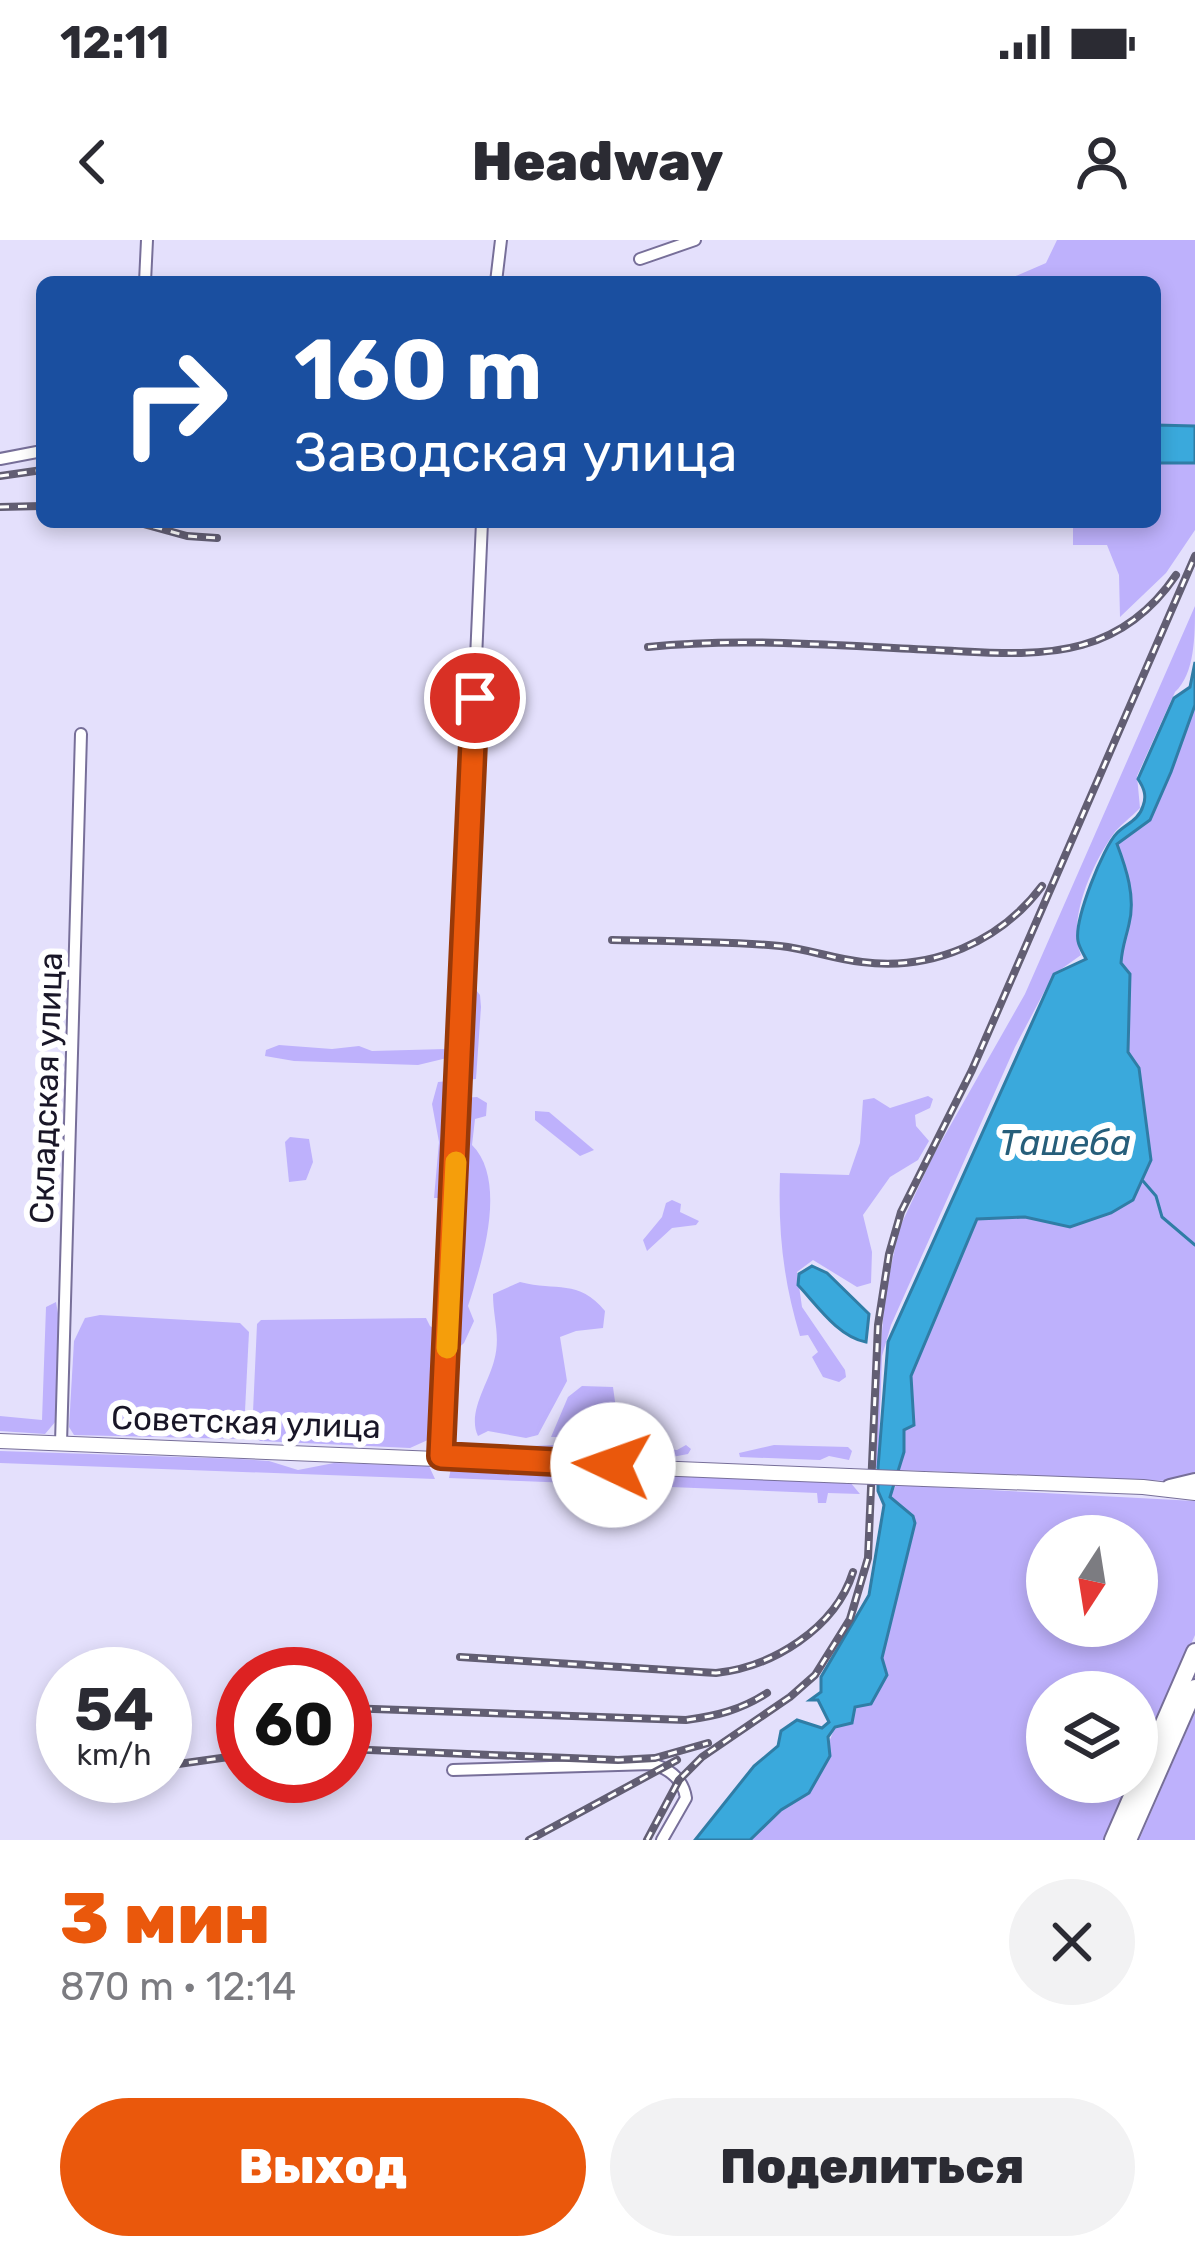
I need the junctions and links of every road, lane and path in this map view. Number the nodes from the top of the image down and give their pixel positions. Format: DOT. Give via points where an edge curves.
graph roads {
  1 [pos="147,240"];
  2 [pos="501,240"];
  3 [pos="695,240"];
  4 [pos="640,259"];
  5 [pos="145,276"];
  6 [pos="497,276"];
  7 [pos="36,452"];
  8 [pos="0,459"];
  9 [pos="482,528"];
  10 [pos="81,734"];
  11 [pos="0,1441"];
  12 [pos="62,1443"];
  13 [pos="441,1456"];
  14 [pos="1195,1482"];
  15 [pos="1170,1488"];
  16 [pos="1195,1492"];
  17 [pos="1195,1652"];
  18 [pos="1195,1688"];
  19 [pos="453,1770"];
  20 [pos="662,1840"];
  21 [pos="1113,1840"];
  22 [pos="1128,1840"];
  1 -- 5 [label="street"];
  2 -- 6 [label="street"];
  3 -- 4 [label="street"];
  7 -- 8 [label="street"];
  9 -- 13 [label="street"];
  10 -- 12 [label="street, Складская улица"];
  11 -- 12 [label="main road, Советская улица"];
  12 -- 13 [label="main road, Советская улица"];
  13 -- 15 [label="main road, Советская улица, bridge"];
  14 -- 15 [label="highway"];
  15 -- 16 [label="main road, Советская улица"];
  17 -- 21 [label="highway"];
  18 -- 22 [label="highway"];
  19 -- 20 [label="street" via="663,1767 686,1798"];
}
